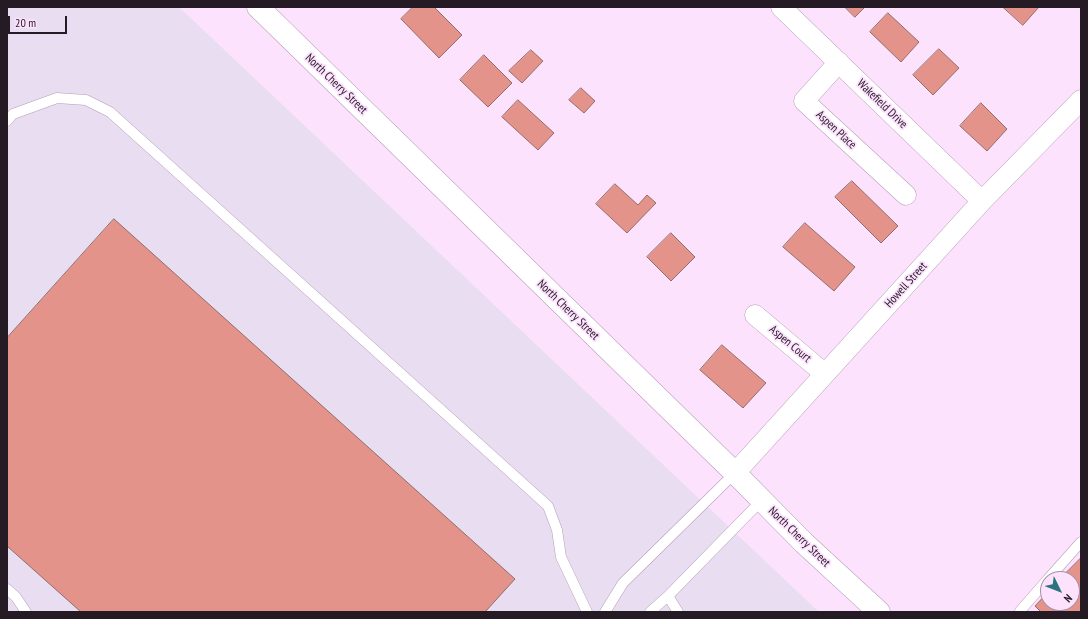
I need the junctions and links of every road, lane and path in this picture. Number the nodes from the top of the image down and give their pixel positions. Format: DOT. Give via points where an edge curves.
graph roads {
  1 [pos="258,7"];
  2 [pos="781,7"];
  3 [pos="839,62"];
  4 [pos="1081,100"];
  5 [pos="7,121"];
  6 [pos="906,194"];
  7 [pos="982,201"];
  8 [pos="756,315"];
  9 [pos="825,374"];
  10 [pos="735,473"];
  11 [pos="762,500"];
  12 [pos="1081,542"];
  13 [pos="1055,571"];
  14 [pos="1040,588"];
  15 [pos="7,589"];
  16 [pos="668,596"];
  17 [pos="26,612"];
  18 [pos="587,612"];
  19 [pos="605,612"];
  20 [pos="650,612"];
  21 [pos="678,612"];
  22 [pos="879,612"];
  23 [pos="1020,612"];
  1 -- 10 [label="main road, North Cherry Street"];
  2 -- 3 [label="street, Wakefield Drive"];
  3 -- 6 [label="street, Aspen Place" via="804,101"];
  3 -- 7 [label="street, Wakefield Drive"];
  4 -- 7 [label="street, Howell Street"];
  5 -- 18 [label="lane" via="13,114 57,98 86,100 110,112 548,506 561,557"];
  7 -- 9 [label="street, Howell Street"];
  8 -- 9 [label="street, Aspen Court"];
  9 -- 10 [label="street, Howell Street"];
  10 -- 11 [label="main road, North Cherry Street"];
  10 -- 19 [label="lane" via="623,583"];
  11 -- 16 [label="lane"];
  11 -- 22 [label="main road, North Cherry Street" via="804,543"];
  12 -- 13 [label="lane"];
  14 -- 23 [label="lane"];
  15 -- 17 [label="lane"];
  16 -- 20 [label="lane"];
  16 -- 21 [label="lane"];
}
